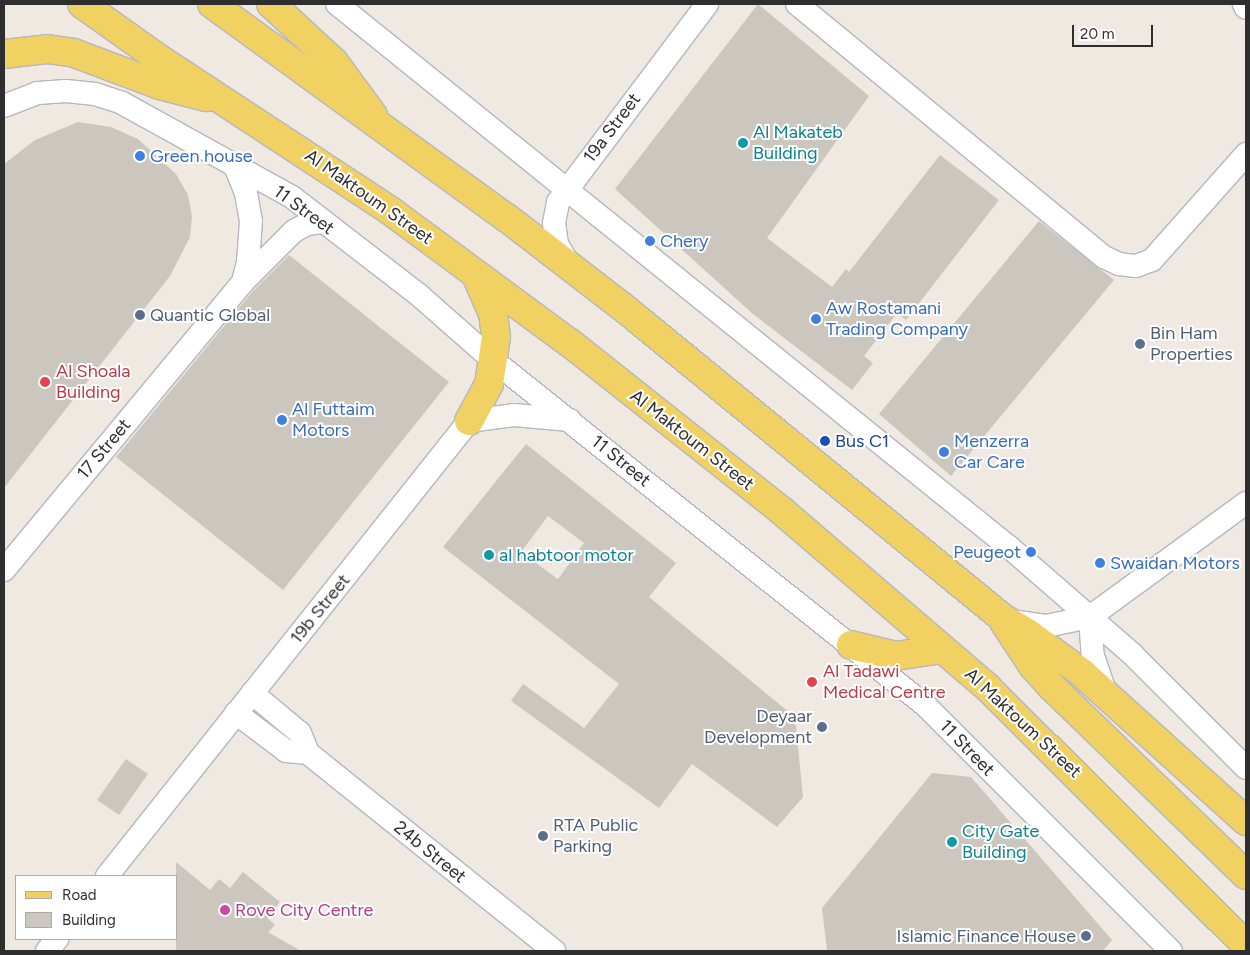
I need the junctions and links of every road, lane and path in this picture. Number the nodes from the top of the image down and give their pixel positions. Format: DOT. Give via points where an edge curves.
graph roads {
  1 [pos="82,4"];
  2 [pos="212,4"];
  3 [pos="271,4"];
  4 [pos="337,4"];
  5 [pos="707,4"];
  6 [pos="797,4"];
  7 [pos="1244,4"];
  8 [pos="1246,8"];
  9 [pos="4,54"];
  10 [pos="223,99"];
  11 [pos="4,106"];
  12 [pos="383,131"];
  13 [pos="1246,154"];
  14 [pos="235,166"];
  15 [pos="566,188"];
  16 [pos="323,222"];
  17 [pos="568,263"];
  18 [pos="474,271"];
  19 [pos="242,282"];
  20 [pos="494,361"];
  21 [pos="570,420"];
  22 [pos="469,421"];
  23 [pos="1246,503"];
  24 [pos="4,570"];
  25 [pos="1001,617"];
  26 [pos="1090,617"];
  27 [pos="851,645"];
  28 [pos="942,648"];
  29 [pos="252,693"];
  30 [pos="1106,694"];
  31 [pos="236,713"];
  32 [pos="308,753"];
  33 [pos="1246,768"];
  34 [pos="1246,821"];
  35 [pos="108,875"];
  36 [pos="1246,875"];
  37 [pos="56,940"];
  38 [pos="1246,945"];
  39 [pos="47,951"];
  40 [pos="554,951"];
  41 [pos="1171,951"];
  1 -- 10 [label="main road, Al Maktoum Street"];
  2 -- 12 [label="main road"];
  3 -- 12 [label="main road" via="334,62 361,95"];
  4 -- 15 [label="street"];
  5 -- 15 [label="street, 19a Street"];
  6 -- 13 [label="street" via="1104,257 1119,264 1136,266 1159,255"];
  7 -- 8 [label="street"];
  9 -- 10 [label="main road" via="47,49 74,53 191,95"];
  10 -- 18 [label="main road, Al Maktoum Street" via="377,201"];
  11 -- 14 [label="street, 11 Street" via="38,93 95,94 122,104"];
  12 -- 17 [label="main road"];
  14 -- 16 [label="street, 11 Street" via="292,197"];
  14 -- 19 [label="street, 17 Street" via="246,193 251,221 249,255"];
  15 -- 17 [label="street, 19a Street" via="558,202 554,223 557,244"];
  15 -- 26 [label="street" via="936,487"];
  16 -- 19 [label="street, 17 Street" via="307,224 294,231"];
  16 -- 20 [label="street, 11 Street" via="420,296"];
  17 -- 25 [label="main road"];
  18 -- 20 [label="main road" via="493,314"];
  18 -- 28 [label="main road, Al Maktoum Street" via="783,512"];
  19 -- 24 [label="street, 17 Street"];
  20 -- 21 [label="street, 11 Street"];
  20 -- 22 [label="main road" via="489,384"];
  21 -- 22 [label="street" via="514,415"];
  21 -- 27 [label="street, 11 Street"];
  22 -- 29 [label="street, 19b Street"];
  23 -- 26 [label="street"];
  25 -- 26 [label="street" via="1046,626"];
  25 -- 30 [label="main road" via="1056,652"];
  25 -- 36 [label="main road" via="1033,666 1052,687"];
  26 -- 30 [label="street" via="1093,656"];
  26 -- 33 [label="street" via="1132,654"];
  27 -- 28 [label="main road" via="873,653 896,656"];
  27 -- 41 [label="street, 11 Street" via="945,724"];
  28 -- 38 [label="main road, Al Maktoum Street" via="1074,771"];
  29 -- 31 [label="street, 19b Street"];
  29 -- 32 [label="street, 24b Street" via="300,733"];
  30 -- 34 [label="main road"];
  31 -- 32 [label="street" via="286,751"];
  31 -- 35 [label="street, 19b Street"];
  32 -- 40 [label="street, 24b Street"];
  37 -- 39 [label="street"];
}
